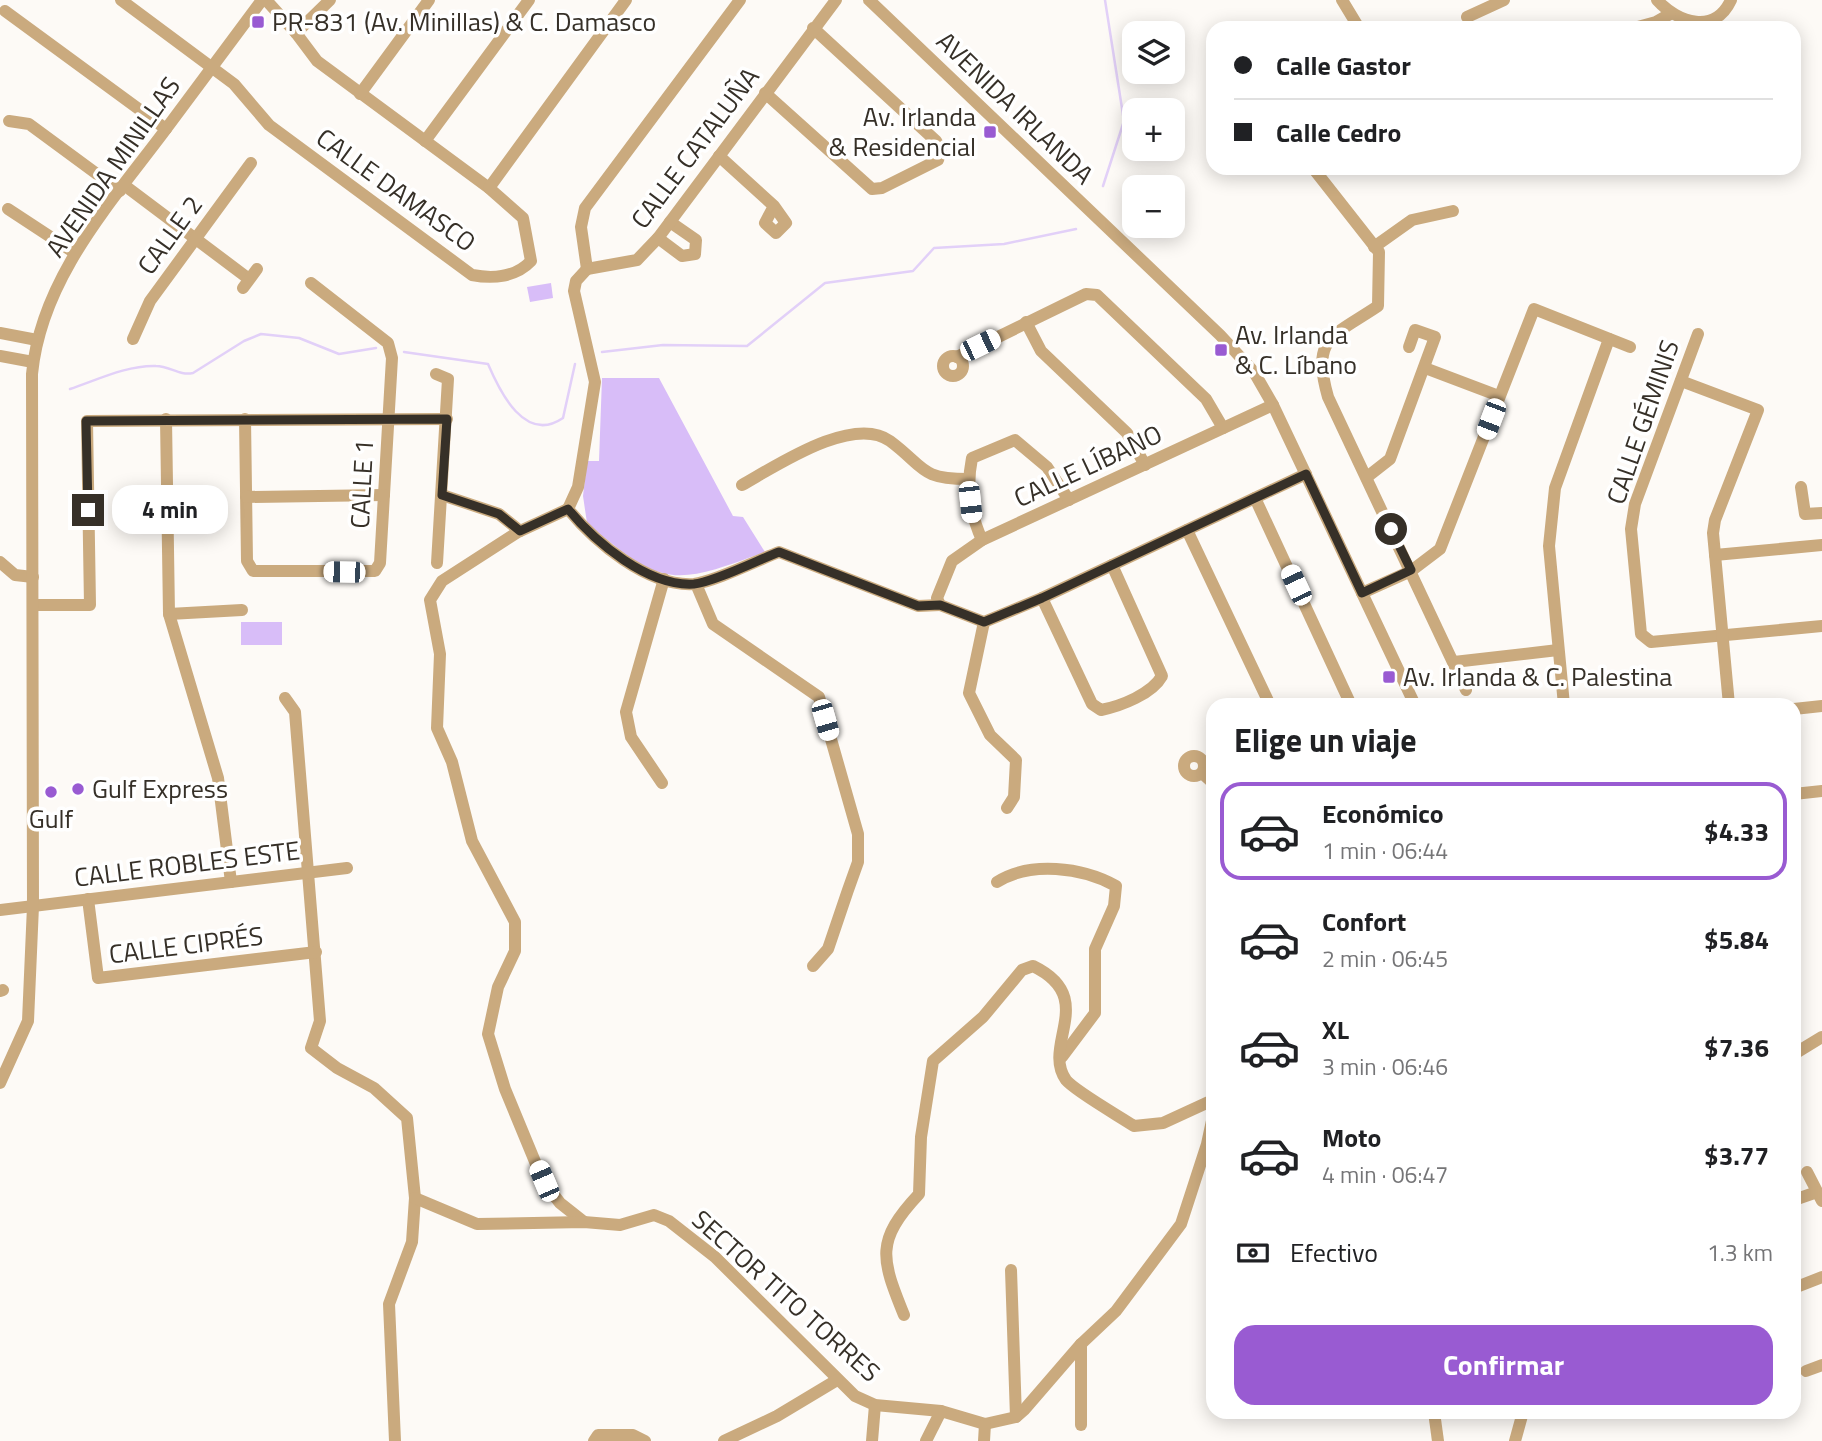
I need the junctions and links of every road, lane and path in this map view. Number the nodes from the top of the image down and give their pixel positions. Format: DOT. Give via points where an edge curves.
graph roads {
  1 [pos="121,0"];
  2 [pos="264,0"];
  3 [pos="330,0"];
  4 [pos="429,0"];
  5 [pos="528,0"];
  6 [pos="626,0"];
  7 [pos="740,0"];
  8 [pos="836,0"];
  9 [pos="869,0"];
  10 [pos="1342,0"];
  11 [pos="1504,0"];
  12 [pos="1657,0"];
  13 [pos="1731,0"];
  14 [pos="5,11"];
  15 [pos="1670,14"];
  16 [pos="1467,17"];
  17 [pos="1355,21"];
  18 [pos="1658,21"];
  19 [pos="1688,21"];
  20 [pos="1707,21"];
  21 [pos="813,28"];
  22 [pos="296,33"];
  23 [pos="212,67"];
  24 [pos="765,93"];
  25 [pos="360,94"];
  26 [pos="9,121"];
  27 [pos="166,129"];
  28 [pos="425,141"];
  29 [pos="719,156"];
  30 [pos="251,163"];
  31 [pos="1318,175"];
  32 [pos="122,188"];
  33 [pos="489,188"];
  34 [pos="774,206"];
  35 [pos="8,209"];
  36 [pos="1453,211"];
  37 [pos="670,222"];
  38 [pos="658,238"];
  39 [pos="195,239"];
  40 [pos="1374,247"];
  41 [pos="75,253"];
  42 [pos="587,269"];
  43 [pos="250,278"];
  44 [pos="311,283"];
  45 [pos="1026,322"];
  46 [pos="0,333"];
  47 [pos="1698,334"];
  48 [pos="133,339"];
  49 [pos="37,340"];
  50 [pos="1609,340"];
  51 [pos="1409,347"];
  52 [pos="1630,347"];
  53 [pos="0,356"];
  54 [pos="957,357"];
  55 [pos="33,362"];
  56 [pos="1425,368"];
  57 [pos="436,373"];
  58 [pos="1681,381"];
  59 [pos="1499,396"];
  60 [pos="1273,405"];
  61 [pos="388,417"];
  62 [pos="166,419"];
  63 [pos="245,419"];
  64 [pos="447,419"];
  65 [pos="1223,428"];
  66 [pos="1144,465"];
  67 [pos="1306,474"];
  68 [pos="1367,477"];
  69 [pos="968,479"];
  70 [pos="742,485"];
  71 [pos="1801,487"];
  72 [pos="384,495"];
  73 [pos="442,495"];
  74 [pos="246,497"];
  75 [pos="1255,498"];
  76 [pos="1069,500"];
  77 [pos="568,509"];
  78 [pos="1822,513"];
  79 [pos="1187,530"];
  80 [pos="520,531"];
  81 [pos="982,541"];
  82 [pos="1822,545"];
  83 [pos="1715,555"];
  84 [pos="0,562"];
  85 [pos="437,563"];
  86 [pos="1112,565"];
  87 [pos="1411,570"];
  88 [pos="33,577"];
  89 [pos="664,579"];
  90 [pos="696,584"];
  91 [pos="1362,593"];
  92 [pos="1042,598"];
  93 [pos="33,605"];
  94 [pos="940,605"];
  95 [pos="242,610"];
  96 [pos="169,614"];
  97 [pos="984,622"];
  98 [pos="1822,626"];
  99 [pos="1722,635"];
  100 [pos="1558,650"];
  101 [pos="1454,662"];
  102 [pos="1466,690"];
  103 [pos="285,698"];
  104 [pos="1267,698"];
  105 [pos="1347,698"];
  106 [pos="1412,698"];
  107 [pos="1563,698"];
  108 [pos="1728,698"];
  109 [pos="1822,706"];
  110 [pos="1801,708"];
  111 [pos="1202,773"];
  112 [pos="1206,777"];
  113 [pos="662,783"];
  114 [pos="1822,791"];
  115 [pos="1801,793"];
  116 [pos="1007,808"];
  117 [pos="347,868"];
  118 [pos="309,873"];
  119 [pos="231,882"];
  120 [pos="997,882"];
  121 [pos="88,899"];
  122 [pos="33,906"];
  123 [pos="0,910"];
  124 [pos="316,952"];
  125 [pos="813,966"];
  126 [pos="1822,1037"];
  127 [pos="1801,1050"];
  128 [pos="1060,1060"];
  129 [pos="0,1083"];
  130 [pos="1206,1103"];
  131 [pos="1206,1147"];
  132 [pos="1808,1172"];
  133 [pos="1820,1196"];
  134 [pos="415,1198"];
  135 [pos="1801,1199"];
  136 [pos="584,1222"];
  137 [pos="1011,1270"];
  138 [pos="1822,1277"];
  139 [pos="1801,1285"];
  140 [pos="904,1315"];
  141 [pos="1081,1344"];
  142 [pos="1822,1365"];
  143 [pos="1806,1371"];
  144 [pos="837,1380"];
  145 [pos="875,1405"];
  146 [pos="942,1411"];
  147 [pos="1016,1417"];
  148 [pos="1435,1419"];
  149 [pos="1521,1419"];
  150 [pos="985,1424"];
  151 [pos="1082,1424"];
  152 [pos="395,1441"];
  153 [pos="594,1441"];
  154 [pos="645,1441"];
  155 [pos="724,1441"];
  156 [pos="872,1441"];
  157 [pos="926,1441"];
  158 [pos="984,1441"];
  159 [pos="1438,1441"];
  160 [pos="1515,1441"];
  1 -- 23 [label="street"];
  2 -- 22 [label="street, CALLE DAMASCO"];
  2 -- 23 [label="street, AVENIDA MINILLAS"];
  3 -- 22 [label="street"];
  4 -- 25 [label="street"];
  5 -- 28 [label="street"];
  6 -- 33 [label="street"];
  7 -- 42 [label="street, CALLE CATALUÑA" via="585,208 581,227"];
  8 -- 21 [label="street, CALLE CATALUÑA"];
  9 -- 60 [label="street, AVENIDA IRLANDA" via="1220,335 1254,372"];
  10 -- 17 [label="street"];
  11 -- 16 [label="street"];
  12 -- 15 [label="street"];
  13 -- 20 [label="street" via="1715,19"];
  14 -- 27 [label="street"];
  15 -- 18 [label="street"];
  15 -- 19 [label="street"];
  21 -- 24 [label="street, CALLE CATALUÑA"];
  21 -- 24 [label="street" via="936,141 941,150 938,160 872,189"];
  22 -- 25 [label="street, CALLE DAMASCO" via="317,61"];
  23 -- 27 [label="street, AVENIDA MINILLAS"];
  23 -- 33 [label="street, CALLE DAMASCO" via="269,125 472,275 521,272 531,261 523,218"];
  24 -- 29 [label="street, CALLE CATALUÑA"];
  25 -- 28 [label="street, CALLE DAMASCO"];
  26 -- 32 [label="street" via="29,124"];
  27 -- 32 [label="street, AVENIDA MINILLAS"];
  28 -- 33 [label="street, CALLE DAMASCO"];
  29 -- 34 [label="street"];
  29 -- 37 [label="street, CALLE CATALUÑA"];
  30 -- 39 [label="street, CALLE 2"];
  31 -- 40 [label="street"];
  32 -- 39 [label="street"];
  32 -- 41 [label="street, AVENIDA MINILLAS"];
  35 -- 41 [label="street"];
  36 -- 40 [label="street" via="1412,220"];
  37 -- 38 [label="street, CALLE CATALUÑA"];
  37 -- 38 [label="street" via="696,240 695,254 682,256"];
  38 -- 42 [label="street, CALLE CATALUÑA" via="637,260"];
  39 -- 43 [label="street"];
  39 -- 48 [label="street, CALLE 2" via="150,301"];
  40 -- 68 [label="street" via="1379,252 1378,306 1329,339 1321,354 1328,397"];
  41 -- 49 [label="street, AVENIDA MINILLAS" via="50,301"];
  42 -- 77 [label="street" via="574,291 595,382 578,487"];
  44 -- 61 [label="street, CALLE 1" via="388,343"];
  45 -- 54 [label="street"];
  45 -- 65 [label="street" via="1086,294 1097,295 1206,399"];
  45 -- 66 [label="street" via="1041,351 1127,433"];
  46 -- 49 [label="street"];
  47 -- 58 [label="street, CALLE GÉMINIS"];
  49 -- 55 [label="street, AVENIDA MINILLAS"];
  50 -- 52 [label="street"];
  50 -- 59 [label="street" via="1534,309"];
  50 -- 100 [label="street" via="1555,488 1549,546"];
  51 -- 56 [label="street" via="1415,330 1435,337"];
  53 -- 55 [label="street"];
  55 -- 88 [label="street, AVENIDA MINILLAS"];
  56 -- 59 [label="street"];
  56 -- 68 [label="street" via="1390,459"];
  57 -- 64 [label="street" via="448,379"];
  58 -- 83 [label="street" via="1758,410 1715,520"];
  58 -- 99 [label="street, CALLE GÉMINIS" via="1638,496 1631,529 1641,634 1651,642"];
  59 -- 87 [label="street" via="1440,549"];
  60 -- 65 [label="street, CALLE LÍBANO"];
  60 -- 67 [label="street, AVENIDA IRLANDA"];
  61 -- 63 [label="street"];
  61 -- 64 [label="street"];
  61 -- 72 [label="street, CALLE 1"];
  62 -- 63 [label="street"];
  62 -- 93 [label="street" via="86,421 90,605"];
  62 -- 96 [label="street"];
  63 -- 74 [label="street"];
  64 -- 73 [label="street"];
  65 -- 66 [label="street, CALLE LÍBANO"];
  66 -- 76 [label="street, CALLE LÍBANO"];
  67 -- 75 [label="street"];
  67 -- 91 [label="street, AVENIDA IRLANDA"];
  68 -- 87 [label="street"];
  69 -- 70 [label="street" via="941,479 923,472 889,440 872,432 848,435 802,452"];
  69 -- 76 [label="street" via="972,458 1015,440 1047,467"];
  69 -- 81 [label="street" via="972,518"];
  71 -- 78 [label="street" via="1805,514"];
  72 -- 74 [label="street"];
  72 -- 74 [label="street, CALLE 1" via="380,563 375,571 253,571 247,561"];
  73 -- 80 [label="street" via="499,514"];
  73 -- 85 [label="street"];
  75 -- 79 [label="street"];
  75 -- 105 [label="street"];
  76 -- 81 [label="street, CALLE LÍBANO"];
  77 -- 80 [label="street"];
  77 -- 89 [label="street" via="587,532 621,559"];
  79 -- 86 [label="street"];
  79 -- 104 [label="street"];
  80 -- 136 [label="street" via="442,580 430,600 440,654 437,728 452,762 472,841 515,922 515,951 498,987 488,1034 505,1089 544,1181 559,1203"];
  81 -- 94 [label="street, CALLE LÍBANO" via="952,561 937,598"];
  82 -- 83 [label="street"];
  83 -- 99 [label="street"];
  84 -- 88 [label="street" via="15,575"];
  86 -- 92 [label="street"];
  86 -- 92 [label="street" via="1162,676 1156,687 1113,708 1101,710 1092,704"];
  87 -- 91 [label="street"];
  87 -- 101 [label="street"];
  88 -- 93 [label="street, AVENIDA MINILLAS"];
  89 -- 90 [label="street"];
  89 -- 113 [label="street" via="626,712 631,737"];
  90 -- 94 [label="street" via="779,552 918,606"];
  90 -- 125 [label="street" via="713,624 819,697 858,834 858,862 828,949"];
  91 -- 106 [label="street, AVENIDA IRLANDA"];
  92 -- 97 [label="street"];
  93 -- 122 [label="street, AVENIDA MINILLAS"];
  94 -- 97 [label="street"];
  95 -- 96 [label="street"];
  96 -- 119 [label="street" via="218,778"];
  97 -- 116 [label="street" via="970,693 990,734 1016,760 1014,797"];
  98 -- 99 [label="street, CALLE GÉMINIS"];
  99 -- 108 [label="street"];
  100 -- 101 [label="street"];
  100 -- 107 [label="street"];
  101 -- 102 [label="street"];
  103 -- 118 [label="street" via="295,712"];
  109 -- 110 [label="street"];
  111 -- 112 [label="street"];
  114 -- 115 [label="street"];
  117 -- 118 [label="street, CALLE ROBLES ESTE"];
  118 -- 119 [label="street, CALLE ROBLES ESTE"];
  118 -- 124 [label="street"];
  119 -- 121 [label="street, CALLE ROBLES ESTE"];
  120 -- 128 [label="street" via="1014,872 1037,868 1099,876 1116,886 1114,906 1095,949 1095,1013"];
  121 -- 122 [label="street, CALLE ROBLES ESTE"];
  121 -- 124 [label="street, CALLE CIPRÉS" via="99,978"];
  122 -- 123 [label="street, CALLE ROBLES ESTE"];
  122 -- 129 [label="street, AVENIDA MINILLAS" via="29,1021"];
  124 -- 134 [label="street" via="320,1020 311,1048 373,1088 407,1118"];
  126 -- 127 [label="street"];
  128 -- 130 [label="street" via="1066,1080 1134,1126 1163,1123"];
  128 -- 140 [label="street" via="1068,1008 1061,990 1033,966 1022,970 983,1017 933,1061 921,1137 919,1194 895,1220 885,1252 887,1275"];
  131 -- 141 [label="street" via="1181,1224 1116,1311"];
  132 -- 133 [label="street"];
  133 -- 135 [label="street"];
  134 -- 136 [label="street, SECTOR TITO TORRES" via="477,1224"];
  134 -- 152 [label="street" via="412,1242 389,1304"];
  136 -- 144 [label="street, SECTOR TITO TORRES" via="620,1225 654,1215 669,1221 715,1257"];
  137 -- 147 [label="street"];
  138 -- 139 [label="street"];
  141 -- 147 [label="street"];
  141 -- 151 [label="street"];
  142 -- 143 [label="street"];
  144 -- 145 [label="street, SECTOR TITO TORRES"];
  144 -- 155 [label="street"];
  145 -- 146 [label="street, SECTOR TITO TORRES"];
  145 -- 156 [label="street"];
  146 -- 150 [label="street, SECTOR TITO TORRES"];
  146 -- 157 [label="street"];
  147 -- 150 [label="street, SECTOR TITO TORRES"];
  148 -- 159 [label="street"];
  149 -- 160 [label="street"];
  150 -- 158 [label="street"];
  153 -- 154 [label="street" via="598,1435 632,1435"];
}
